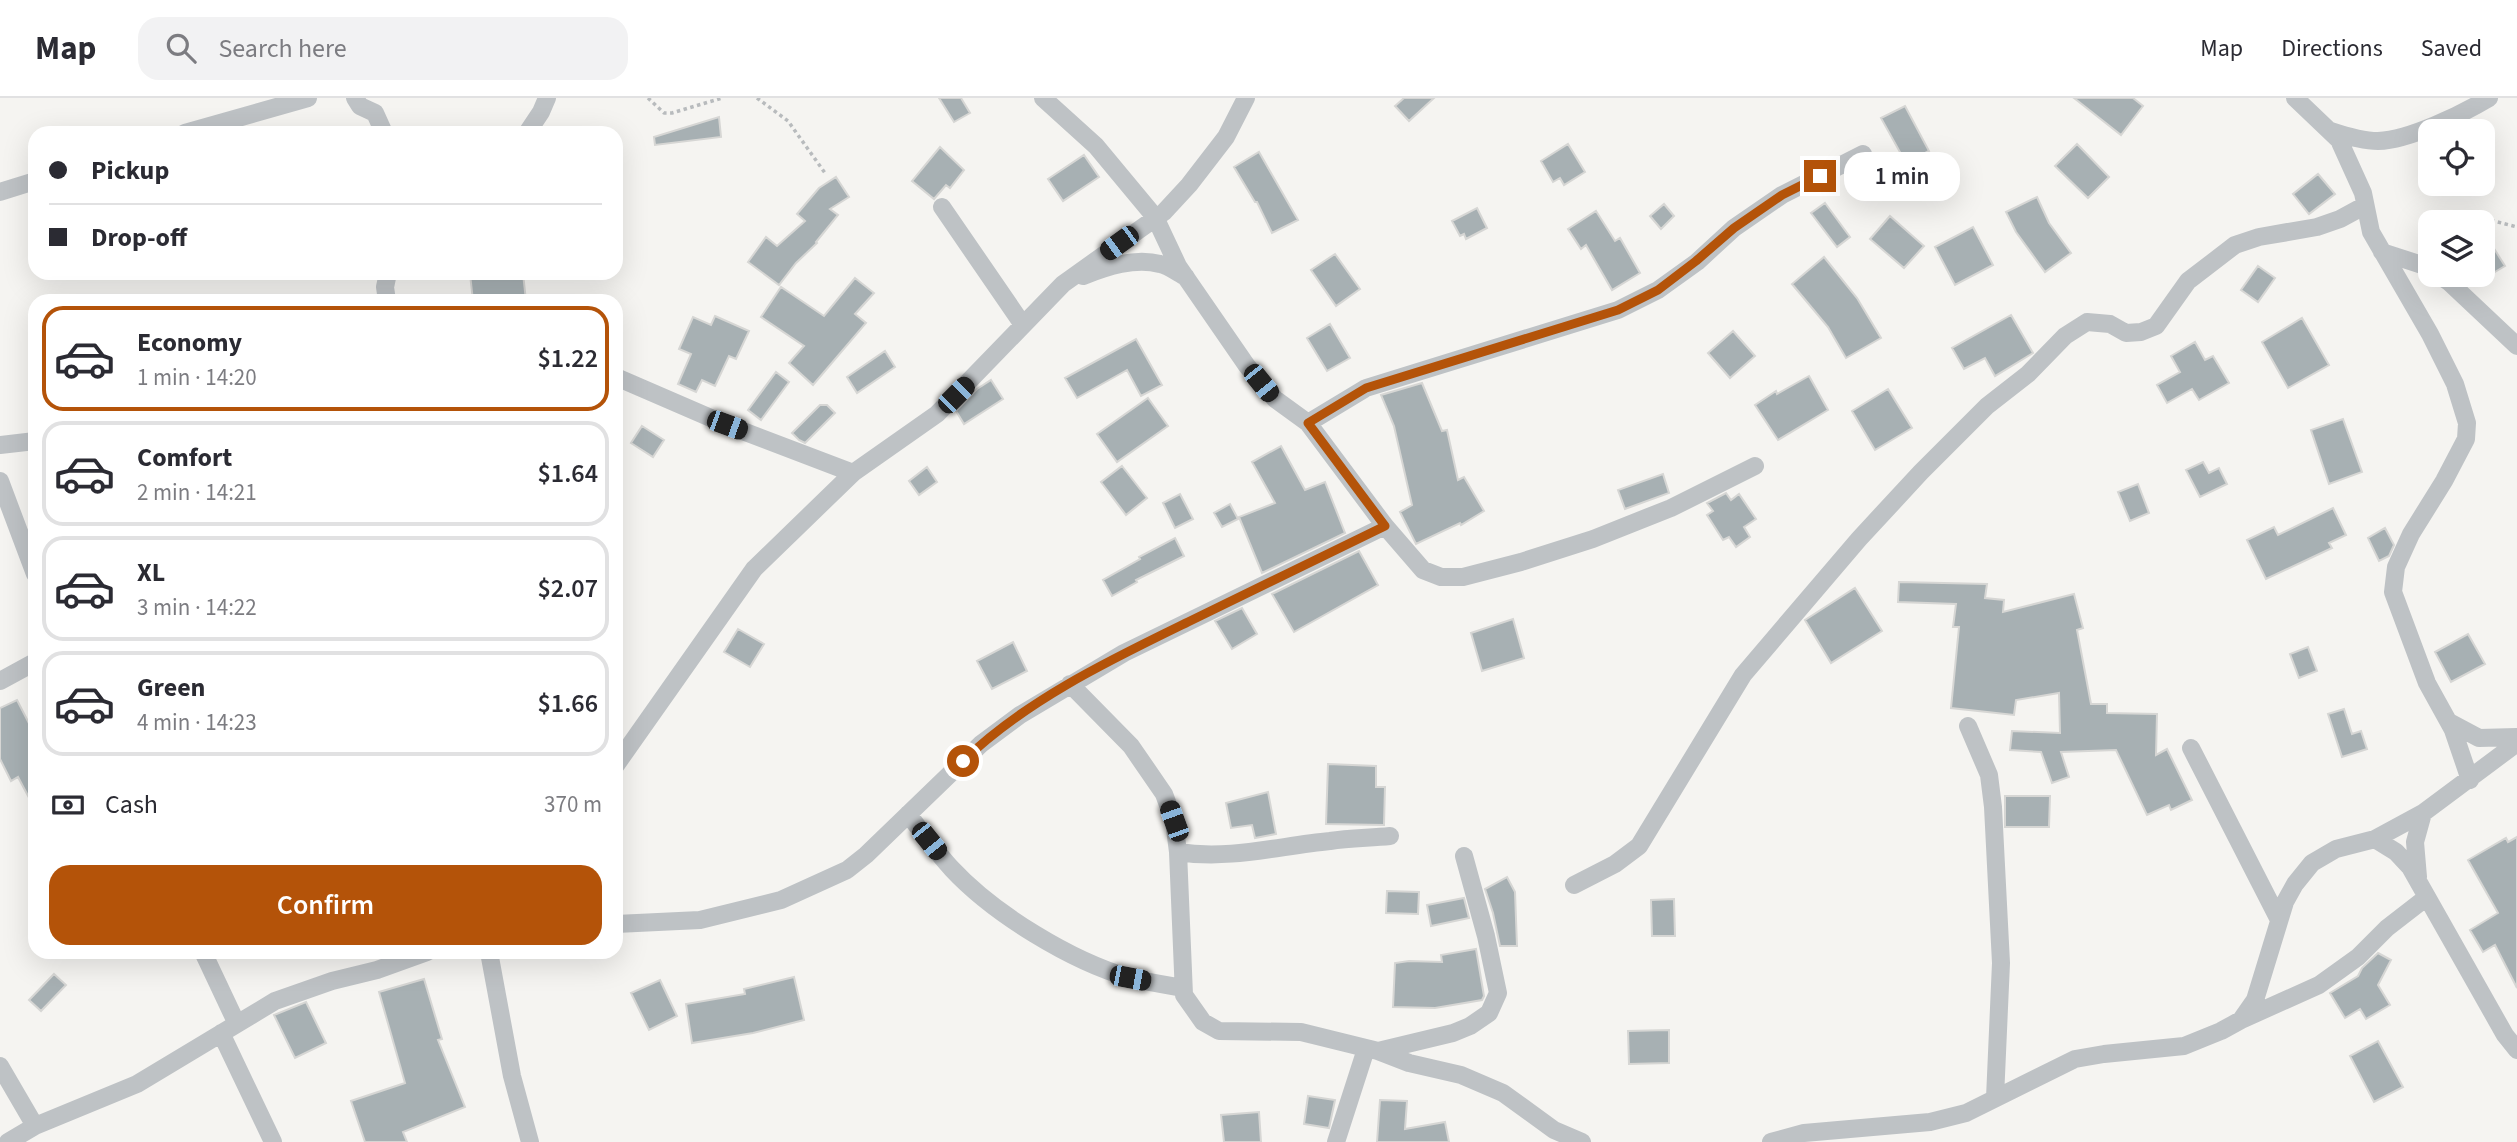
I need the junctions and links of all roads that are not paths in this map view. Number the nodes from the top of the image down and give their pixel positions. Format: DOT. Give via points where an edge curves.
graph roads {
  1 [pos="308,98"];
  2 [pos="355,98"];
  3 [pos="547,98"];
  4 [pos="1043,98"];
  5 [pos="1246,98"];
  6 [pos="2295,98"];
  7 [pos="2489,98"];
  8 [pos="210,126"];
  9 [pos="381,126"];
  10 [pos="532,126"];
  11 [pos="2331,131"];
  12 [pos="1863,154"];
  13 [pos="28,183"];
  14 [pos="0,192"];
  15 [pos="2364,205"];
  16 [pos="942,207"];
  17 [pos="1155,217"];
  18 [pos="2382,252"];
  19 [pos="2418,264"];
  20 [pos="1187,278"];
  21 [pos="1063,284"];
  22 [pos="2454,287"];
  23 [pos="1023,326"];
  24 [pos="2517,346"];
  25 [pos="623,380"];
  26 [pos="1308,423"];
  27 [pos="28,443"];
  28 [pos="0,445"];
  29 [pos="1755,466"];
  30 [pos="853,473"];
  31 [pos="0,481"];
  32 [pos="1385,526"];
  33 [pos="28,556"];
  34 [pos="28,666"];
  35 [pos="0,681"];
  36 [pos="1070,684"];
  37 [pos="2449,722"];
  38 [pos="1968,726"];
  39 [pos="2517,737"];
  40 [pos="2517,743"];
  41 [pos="2191,748"];
  42 [pos="623,755"];
  43 [pos="2470,780"];
  44 [pos="2423,813"];
  45 [pos="908,814"];
  46 [pos="1390,836"];
  47 [pos="2375,839"];
  48 [pos="1178,852"];
  49 [pos="1464,856"];
  50 [pos="1574,885"];
  51 [pos="2423,891"];
  52 [pos="2279,920"];
  53 [pos="623,923"];
  54 [pos="205,959"];
  55 [pos="407,959"];
  56 [pos="490,959"];
  57 [pos="1183,988"];
  58 [pos="2241,1020"];
  59 [pos="229,1028"];
  60 [pos="1372,1050"];
  61 [pos="2517,1050"];
  62 [pos="0,1066"];
  63 [pos="1995,1098"];
  64 [pos="35,1126"];
  65 [pos="1798,1137"];
  66 [pos="8,1142"];
  67 [pos="274,1142"];
  68 [pos="530,1142"];
  69 [pos="1336,1142"];
  70 [pos="1582,1142"];
  71 [pos="1771,1142"];
  1 -- 8 [label="street"];
  2 -- 9 [label="street" via="375,113"];
  3 -- 10 [label="street"];
  4 -- 17 [label="street" via="1096,146"];
  5 -- 17 [label="street" via="1226,137 1189,185"];
  6 -- 11 [label="street"];
  7 -- 11 [label="street" via="2460,116 2380,141"];
  11 -- 15 [label="street" via="2354,170"];
  12 -- 26 [label="street" via="1782,195 1658,290 1618,310 1366,388"];
  13 -- 14 [label="street"];
  15 -- 18 [label="street"];
  15 -- 50 [label="street" via="2317,227 2235,245 2188,281 2157,326 2126,333 2110,324 2087,322 2065,336 1987,407 1858,539 1743,675 1639,846"];
  16 -- 23 [label="street"];
  17 -- 20 [label="street"];
  17 -- 21 [label="street"];
  18 -- 19 [label="street"];
  18 -- 37 [label="street" via="2455,384 2467,423 2466,439 2396,567 2393,592 2427,683"];
  20 -- 21 [label="street" via="1162,264 1144,262 1096,271"];
  20 -- 26 [label="street" via="1247,366 1275,399"];
  21 -- 23 [label="street"];
  22 -- 24 [label="street"];
  23 -- 30 [label="street" via="937,414"];
  25 -- 30 [label="street"];
  26 -- 32 [label="street"];
  27 -- 28 [label="street"];
  29 -- 32 [label="street" via="1671,508 1593,539 1463,577 1441,577 1423,569"];
  30 -- 42 [label="street" via="754,569"];
  31 -- 33 [label="street"];
  32 -- 36 [label="street"];
  34 -- 35 [label="street"];
  36 -- 45 [label="street" via="981,744"];
  36 -- 48 [label="street" via="1150,770 1174,821"];
  37 -- 39 [label="street" via="2479,738"];
  37 -- 43 [label="street"];
  38 -- 63 [label="street" via="1989,775 1993,807 2001,963"];
  40 -- 43 [label="street"];
  41 -- 52 [label="street"];
  43 -- 44 [label="street"];
  44 -- 47 [label="street"];
  44 -- 51 [label="street" via="2415,856"];
  45 -- 53 [label="street" via="847,870 781,900 700,920"];
  45 -- 57 [label="street" via="976,891 1051,943 1130,978"];
  46 -- 48 [label="street" via="1224,855"];
  47 -- 51 [label="street" via="2410,867"];
  47 -- 52 [label="street" via="2336,849 2312,863 2295,884"];
  48 -- 57 [label="street"];
  49 -- 60 [label="street" via="1498,993 1489,1013 1453,1033"];
  51 -- 58 [label="street" via="2358,957 2319,985"];
  51 -- 61 [label="street"];
  52 -- 58 [label="street" via="2255,1000"];
  54 -- 59 [label="street"];
  55 -- 59 [label="street" via="275,1001"];
  56 -- 68 [label="street" via="512,1076"];
  57 -- 60 [label="street" via="1190,1007 1219,1031 1301,1032"];
  58 -- 63 [label="street" via="2185,1046 2075,1059"];
  59 -- 64 [label="street" via="137,1084"];
  59 -- 67 [label="street"];
  60 -- 69 [label="street"];
  60 -- 70 [label="street" via="1492,1088 1554,1130"];
  62 -- 64 [label="street"];
  63 -- 65 [label="street" via="1966,1113 1930,1122"];
  64 -- 66 [label="street"];
  65 -- 71 [label="street"];
}
